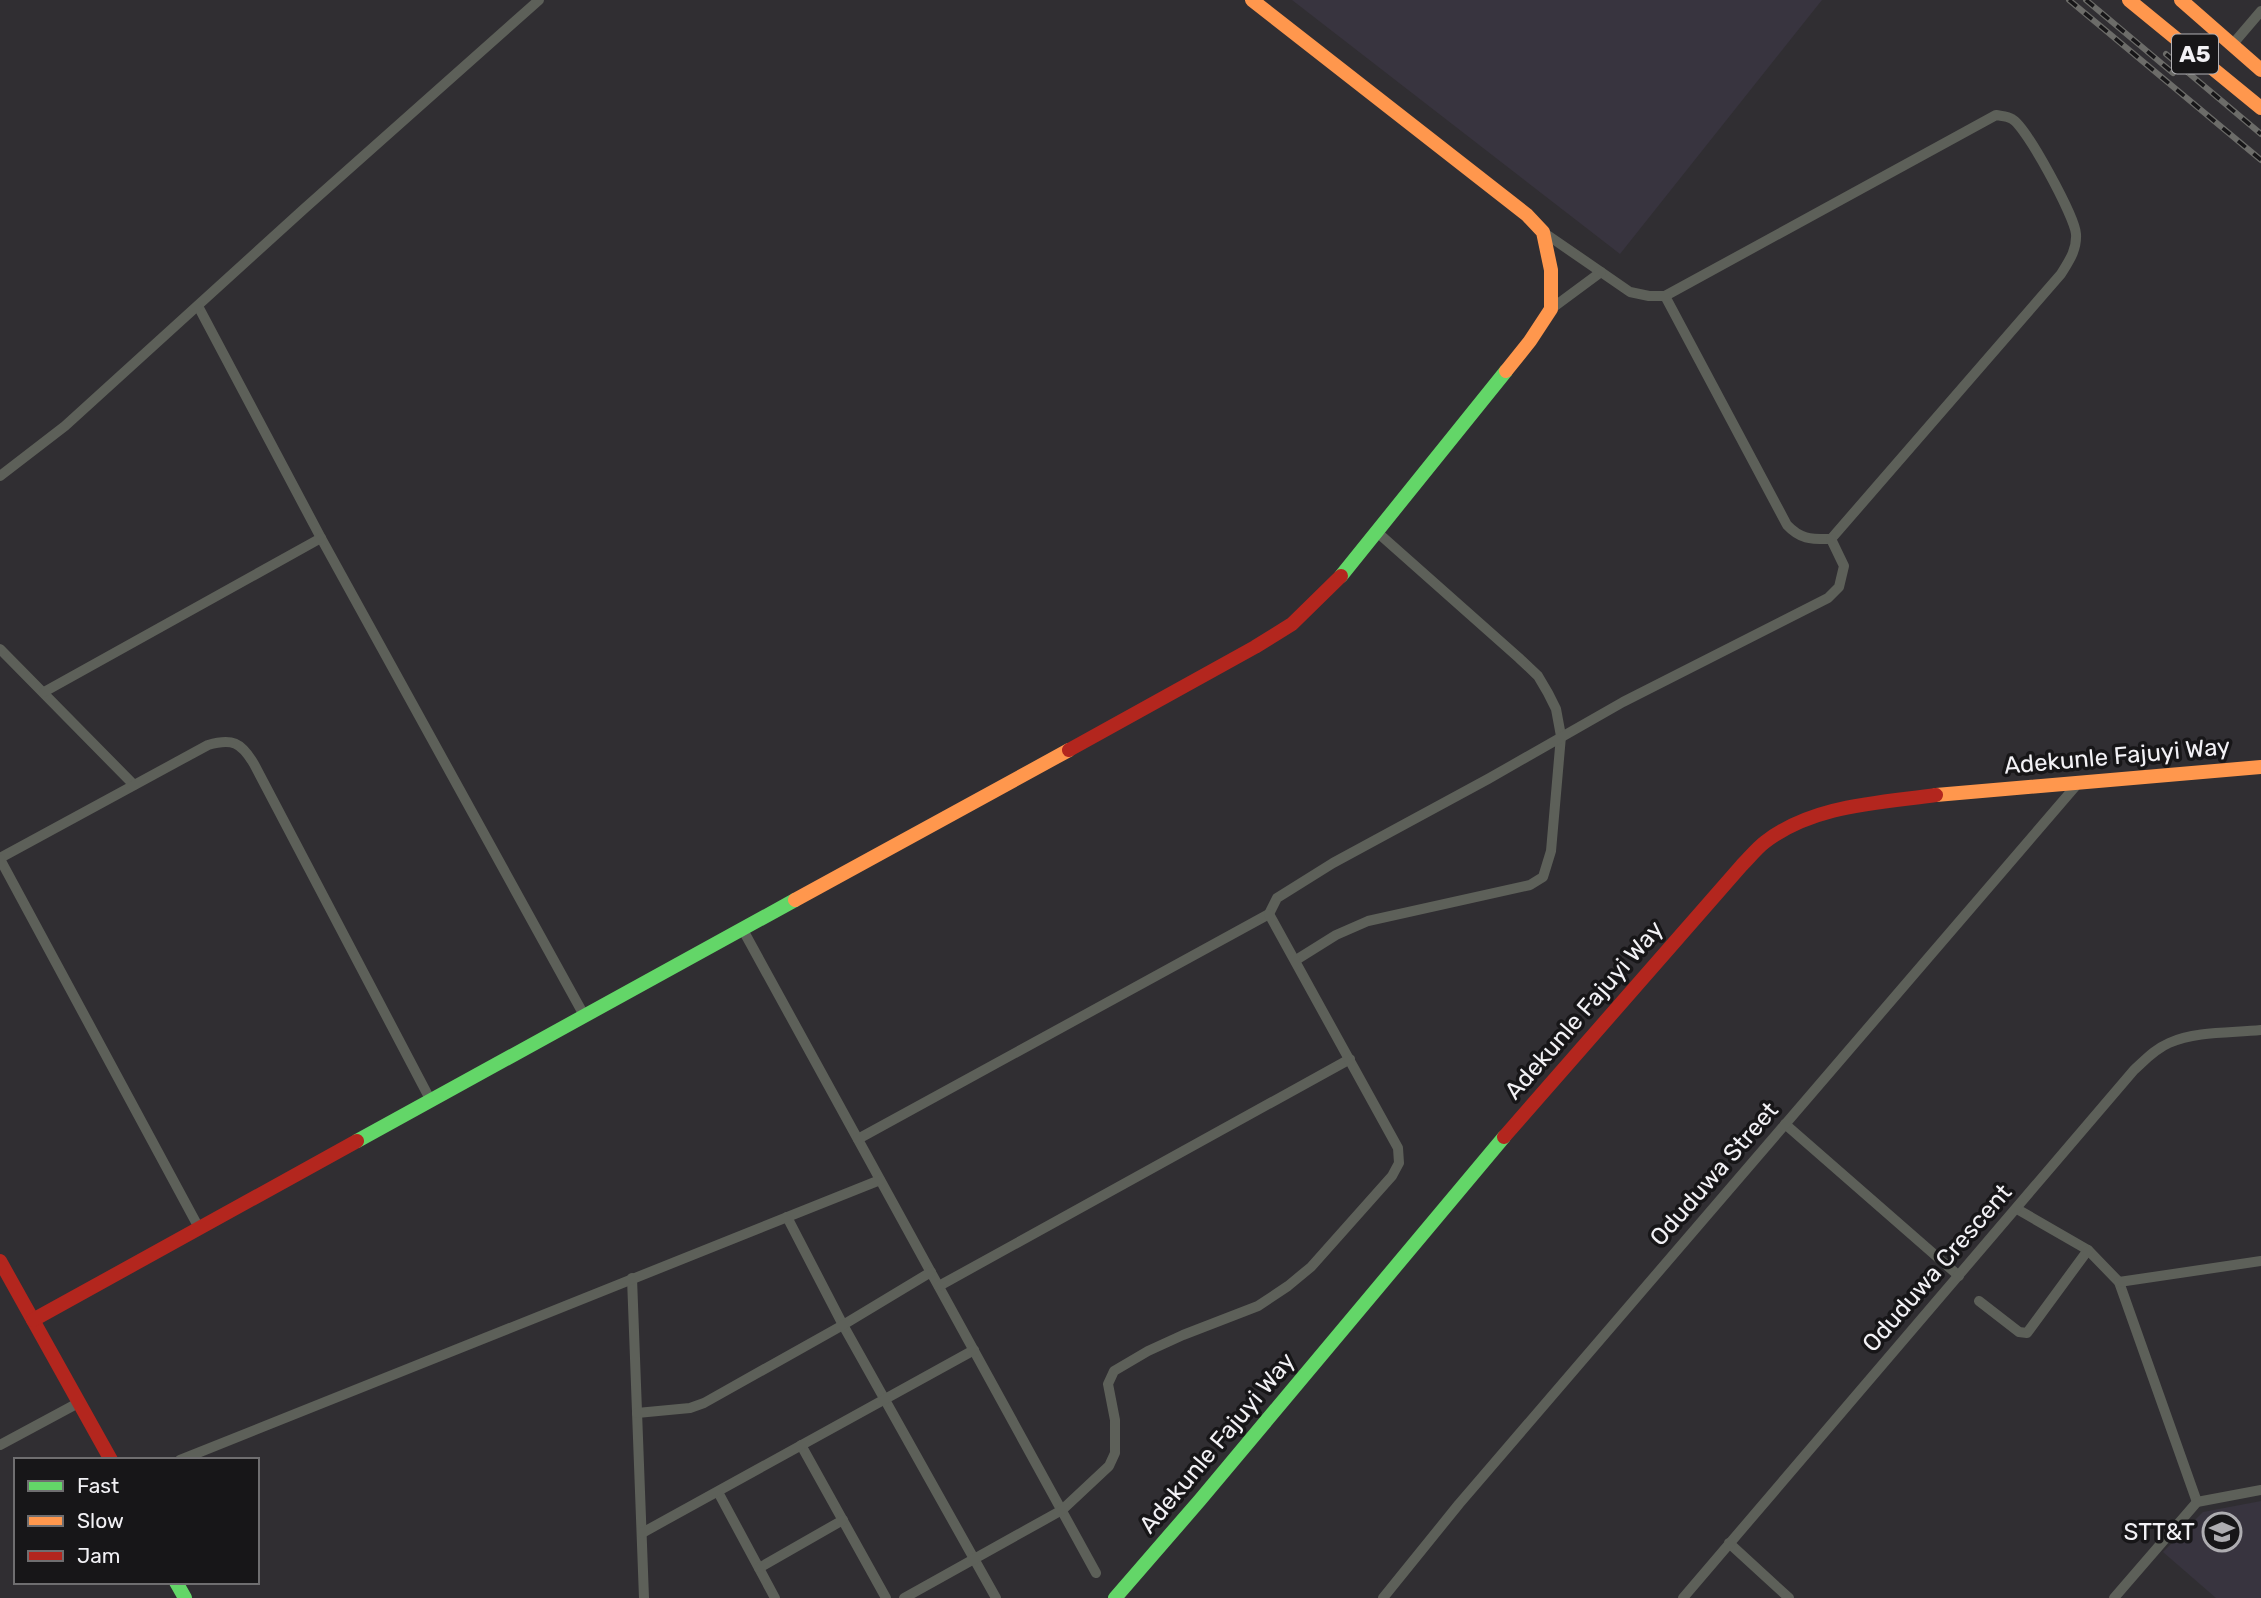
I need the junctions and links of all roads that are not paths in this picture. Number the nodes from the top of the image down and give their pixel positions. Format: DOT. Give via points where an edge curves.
graph roads {
  1 [pos="539,0"];
  2 [pos="1252,0"];
  3 [pos="2129,0"];
  4 [pos="2181,0"];
  5 [pos="2261,11"];
  6 [pos="2232,45"];
  7 [pos="2261,70"];
  8 [pos="2261,107"];
  9 [pos="1543,232"];
  10 [pos="1601,272"];
  11 [pos="1665,296"];
  12 [pos="198,306"];
  13 [pos="1551,309"];
  14 [pos="0,476"];
  15 [pos="1377,532"];
  16 [pos="321,538"];
  17 [pos="1831,539"];
  18 [pos="0,649"];
  19 [pos="44,692"];
  20 [pos="1561,736"];
  21 [pos="2261,767"];
  22 [pos="2080,781"];
  23 [pos="134,785"];
  24 [pos="0,858"];
  25 [pos="1269,914"];
  26 [pos="743,930"];
  27 [pos="1296,960"];
  28 [pos="584,1017"];
  29 [pos="2261,1030"];
  30 [pos="1350,1059"];
  31 [pos="431,1101"];
  32 [pos="1785,1124"];
  33 [pos="858,1139"];
  34 [pos="880,1180"];
  35 [pos="2017,1209"];
  36 [pos="787,1217"];
  37 [pos="199,1228"];
  38 [pos="2088,1250"];
  39 [pos="0,1261"];
  40 [pos="2261,1261"];
  41 [pos="931,1272"];
  42 [pos="1959,1276"];
  43 [pos="632,1278"];
  44 [pos="2119,1282"];
  45 [pos="939,1286"];
  46 [pos="1979,1301"];
  47 [pos="33,1320"];
  48 [pos="844,1325"];
  49 [pos="974,1350"];
  50 [pos="886,1399"];
  51 [pos="80,1402"];
  52 [pos="637,1413"];
  53 [pos="0,1446"];
  54 [pos="801,1446"];
  55 [pos="110,1458"];
  56 [pos="185,1458"];
  57 [pos="2261,1490"];
  58 [pos="718,1492"];
  59 [pos="2197,1502"];
  60 [pos="1062,1510"];
  61 [pos="843,1520"];
  62 [pos="642,1534"];
  63 [pos="1729,1544"];
  64 [pos="974,1559"];
  65 [pos="760,1569"];
  66 [pos="1096,1573"];
  67 [pos="644,1598"];
  68 [pos="775,1598"];
  69 [pos="886,1598"];
  70 [pos="904,1598"];
  71 [pos="996,1598"];
  72 [pos="1115,1598"];
  73 [pos="1383,1598"];
  74 [pos="1683,1598"];
  75 [pos="1789,1598"];
  76 [pos="2114,1598"];
  1 -- 12 [label="street"];
  2 -- 9 [label="main road"];
  3 -- 8 [label="main road, A5"];
  4 -- 6 [label="main road, A5"];
  5 -- 6 [label="street"];
  6 -- 7 [label="main road, A5"];
  9 -- 10 [label="street"];
  9 -- 13 [label="main road" via="1551,270"];
  10 -- 11 [label="street" via="1630,292"];
  10 -- 13 [label="street"];
  11 -- 17 [label="street" via="1787,526 1797,536"];
  11 -- 17 [label="street" via="1996,115 2014,119 2025,134 2074,220 2075,251 2061,274"];
  12 -- 14 [label="street" via="65,426"];
  12 -- 16 [label="street"];
  13 -- 15 [label="main road"];
  15 -- 20 [label="street" via="1538,676 1556,709"];
  15 -- 26 [label="main road" via="1293,624"];
  16 -- 19 [label="street"];
  16 -- 28 [label="street"];
  17 -- 20 [label="street" via="1844,566 1839,587 1828,598"];
  18 -- 19 [label="street"];
  19 -- 23 [label="street"];
  20 -- 25 [label="street" via="1290,888 1277,898"];
  20 -- 27 [label="street" via="1551,851 1543,877 1530,885 1368,921"];
  21 -- 22 [label="main road, Adekunle Fajuyi Way"];
  22 -- 32 [label="street, Oduduwa Street"];
  22 -- 72 [label="main road, Adekunle Fajuyi Way" via="1847,807 1803,820 1765,842 1473,1172"];
  23 -- 24 [label="street"];
  23 -- 31 [label="street" via="223,740 237,743 247,752"];
  24 -- 37 [label="street"];
  25 -- 27 [label="street"];
  25 -- 33 [label="street"];
  26 -- 28 [label="main road"];
  26 -- 33 [label="street"];
  27 -- 30 [label="street"];
  28 -- 31 [label="main road"];
  29 -- 35 [label="street, Oduduwa Crescent" via="2195,1036 2151,1054"];
  30 -- 45 [label="street"];
  30 -- 60 [label="street" via="1398,1148 1399,1163 1392,1176 1311,1267 1288,1286 1258,1306 1183,1335 1114,1371 1108,1384 1115,1453 1109,1466"];
  31 -- 37 [label="main road"];
  32 -- 42 [label="street"];
  32 -- 73 [label="street, Oduduwa Street"];
  33 -- 34 [label="street"];
  34 -- 36 [label="street"];
  34 -- 41 [label="street"];
  35 -- 38 [label="street"];
  35 -- 42 [label="street, Oduduwa Crescent"];
  36 -- 43 [label="street"];
  36 -- 48 [label="street"];
  37 -- 47 [label="main road"];
  38 -- 44 [label="street"];
  38 -- 46 [label="street" via="2027,1333 2018,1332"];
  39 -- 47 [label="main road"];
  40 -- 44 [label="street"];
  41 -- 45 [label="street"];
  41 -- 48 [label="street"];
  42 -- 63 [label="street, Oduduwa Crescent"];
  43 -- 52 [label="street"];
  43 -- 56 [label="street"];
  44 -- 59 [label="street"];
  45 -- 49 [label="street"];
  47 -- 51 [label="main road"];
  48 -- 50 [label="street"];
  48 -- 52 [label="street" via="704,1403"];
  49 -- 50 [label="street"];
  49 -- 60 [label="street"];
  50 -- 54 [label="street"];
  50 -- 64 [label="street"];
  51 -- 53 [label="street"];
  51 -- 55 [label="main road"];
  52 -- 62 [label="street"];
  54 -- 58 [label="street"];
  54 -- 61 [label="street"];
  57 -- 59 [label="street"];
  58 -- 62 [label="street"];
  58 -- 65 [label="street"];
  59 -- 76 [label="street"];
  60 -- 64 [label="street"];
  60 -- 66 [label="street"];
  61 -- 65 [label="street"];
  61 -- 69 [label="street"];
  62 -- 67 [label="street"];
  63 -- 74 [label="street, Oduduwa Crescent"];
  63 -- 75 [label="street"];
  64 -- 70 [label="street"];
  64 -- 71 [label="street"];
  65 -- 68 [label="street"];
}
